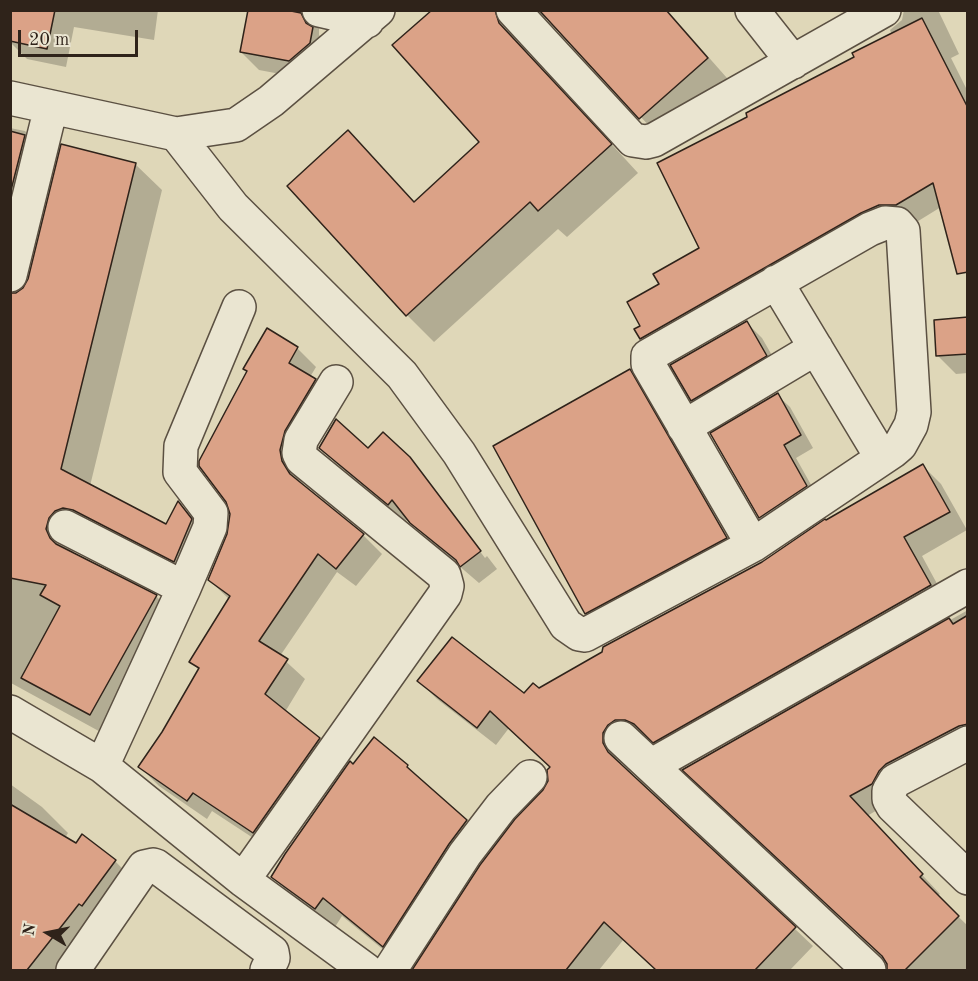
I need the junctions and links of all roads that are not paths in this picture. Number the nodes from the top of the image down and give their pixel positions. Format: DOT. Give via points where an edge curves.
graph roads {
  1 [pos="319,10"];
  2 [pos="513,10"];
  3 [pos="752,10"];
  4 [pos="870,14"];
  5 [pos="373,16"];
  6 [pos="793,62"];
  7 [pos="10,98"];
  8 [pos="51,107"];
  9 [pos="176,134"];
  10 [pos="10,275"];
  11 [pos="776,282"];
  12 [pos="239,307"];
  13 [pos="816,348"];
  14 [pos="336,382"];
  15 [pos="684,426"];
  16 [pos="882,458"];
  17 [pos="65,527"];
  18 [pos="753,544"];
  19 [pos="968,586"];
  20 [pos="184,588"];
  21 [pos="10,712"];
  22 [pos="621,738"];
  23 [pos="968,743"];
  24 [pos="652,765"];
  25 [pos="102,766"];
  26 [pos="530,777"];
  27 [pos="202,847"];
  28 [pos="968,878"];
  29 [pos="243,880"];
  30 [pos="177,881"];
  31 [pos="73,970"];
  32 [pos="267,970"];
  33 [pos="366,970"];
  34 [pos="390,970"];
  35 [pos="869,970"];
  1 -- 5 [label="street"];
  2 -- 6 [label="street" via="633,140 654,140"];
  3 -- 6 [label="street"];
  4 -- 6 [label="street"];
  5 -- 9 [label="street" via="271,101 236,125"];
  7 -- 8 [label="street"];
  8 -- 9 [label="street"];
  8 -- 10 [label="street"];
  9 -- 18 [label="street" via="233,207 402,375 459,453 572,631 585,635"];
  11 -- 13 [label="street"];
  11 -- 15 [label="street" via="648,356 648,364"];
  11 -- 16 [label="street" via="870,229 885,223 897,224 903,231 914,412 907,435 893,452"];
  12 -- 20 [label="street" via="181,446 180,472 211,513 210,527"];
  13 -- 15 [label="street"];
  13 -- 16 [label="street"];
  14 -- 29 [label="street" via="301,440 302,459 444,575 447,586"];
  15 -- 18 [label="street"];
  16 -- 18 [label="street"];
  17 -- 20 [label="street"];
  19 -- 24 [label="street"];
  20 -- 25 [label="street"];
  21 -- 25 [label="street"];
  22 -- 24 [label="street"];
  23 -- 28 [label="street" via="895,782 889,799"];
  24 -- 35 [label="street"];
  25 -- 27 [label="street"];
  26 -- 34 [label="street" via="465,854"];
  27 -- 29 [label="street"];
  27 -- 30 [label="street"];
  29 -- 33 [label="street"];
  30 -- 31 [label="street" via="156,866 144,867"];
  30 -- 32 [label="street" via="272,952"];
}
